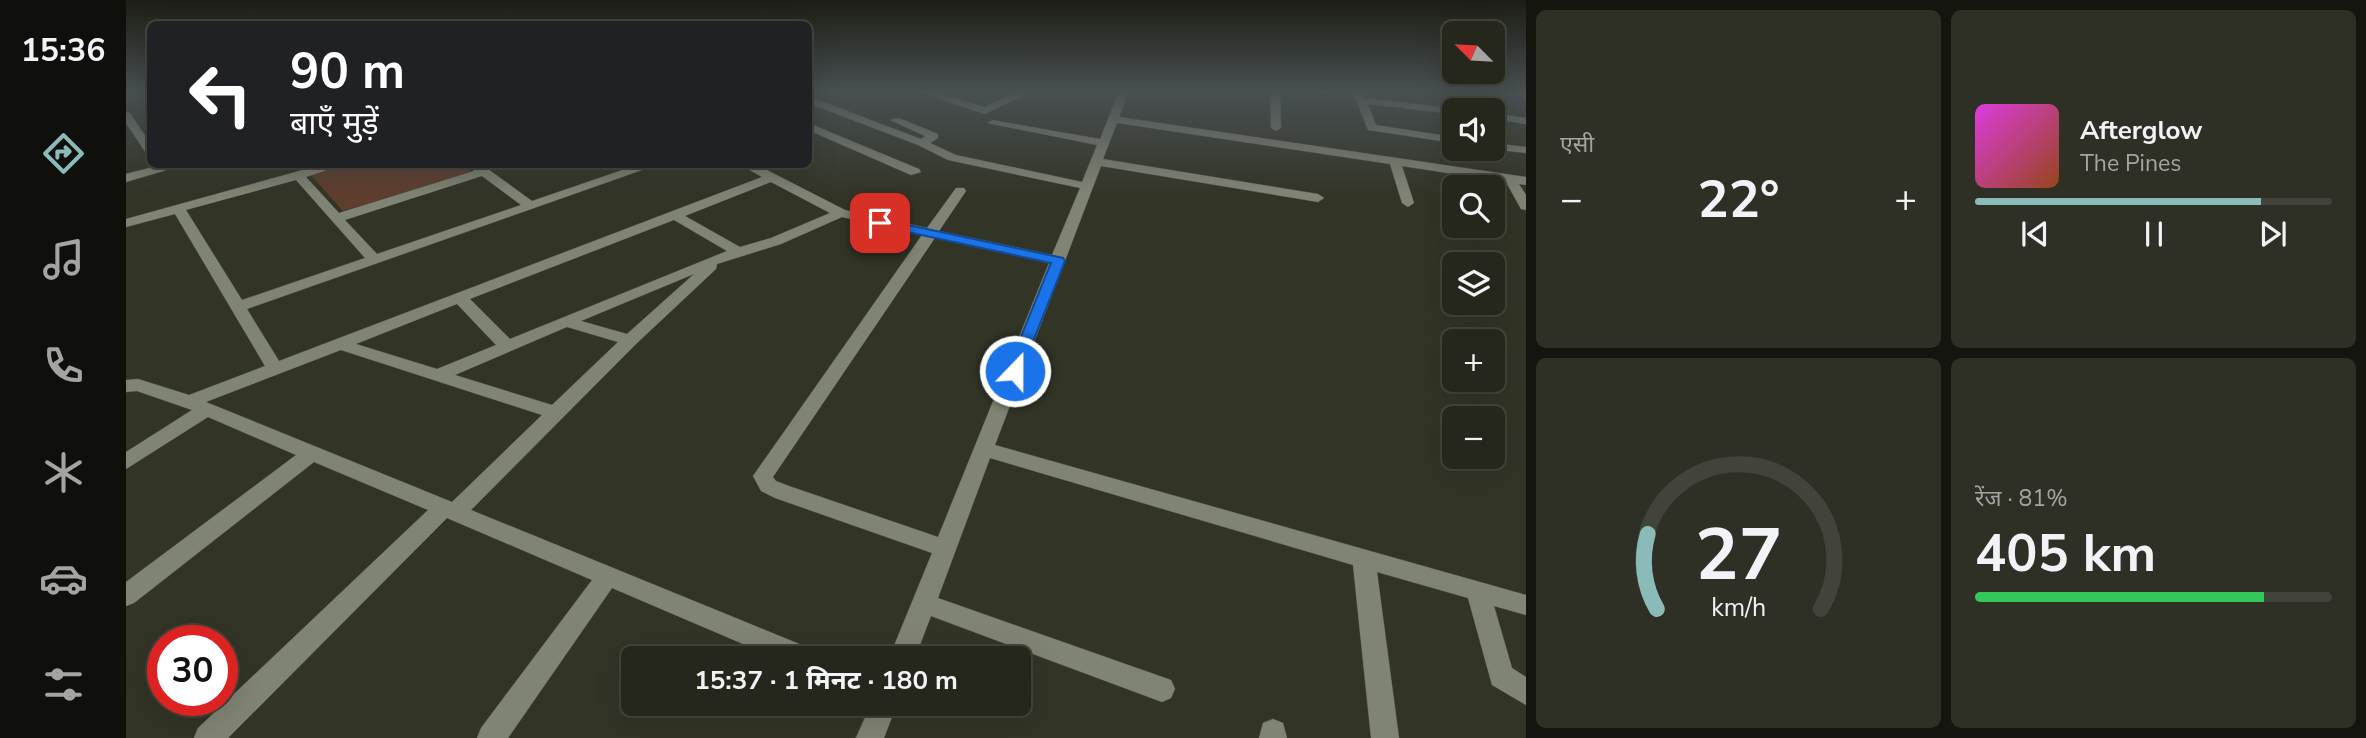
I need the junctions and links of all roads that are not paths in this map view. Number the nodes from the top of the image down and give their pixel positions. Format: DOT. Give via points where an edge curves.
graph roads {
  1 [pos="133,125"];
  2 [pos="877,125"];
  3 [pos="907,125"];
  4 [pos="1007,125"];
  5 [pos="1111,125"];
  6 [pos="1156,125"];
  7 [pos="1371,125"];
  8 [pos="812,128"];
  9 [pos="139,134"];
  10 [pos="126,136"];
  11 [pos="1442,138"];
  12 [pos="1105,142"];
  13 [pos="922,143"];
  14 [pos="147,146"];
  15 [pos="1505,147"];
  16 [pos="1526,150"];
  17 [pos="1395,161"];
  18 [pos="1097,162"];
  19 [pos="158,168"];
  20 [pos="326,168"];
  21 [pos="478,168"];
  22 [pos="611,168"];
  23 [pos="642,168"];
  24 [pos="752,168"];
  25 [pos="915,172"];
  26 [pos="622,175"];
  27 [pos="299,176"];
  28 [pos="126,178"];
  29 [pos="771,178"];
  30 [pos="1510,178"];
  31 [pos="1526,181"];
  32 [pos="1086,186"];
  33 [pos="960,191"];
  34 [pos="1318,198"];
  35 [pos="1408,203"];
  36 [pos="530,206"];
  37 [pos="1526,206"];
  38 [pos="178,208"];
  39 [pos="673,214"];
  40 [pos="841,214"];
  41 [pos="337,218"];
  42 [pos="126,223"];
  43 [pos="932,235"];
  44 [pos="729,254"];
  45 [pos="374,260"];
  46 [pos="1058,261"];
  47 [pos="459,297"];
  48 [pos="238,307"];
  49 [pos="566,321"];
  50 [pos="630,340"];
  51 [pos="340,344"];
  52 [pos="508,346"];
  53 [pos="275,368"];
  54 [pos="439,375"];
  55 [pos="126,386"];
  56 [pos="198,405"];
  57 [pos="556,413"];
  58 [pos="984,449"];
  59 [pos="312,453"];
  60 [pos="126,462"];
  61 [pos="449,510"];
  62 [pos="944,548"];
  63 [pos="1364,558"];
  64 [pos="608,576"];
  65 [pos="1478,591"];
  66 [pos="126,596"];
  67 [pos="923,603"];
  68 [pos="1526,605"];
  69 [pos="776,646"];
  70 [pos="907,646"];
  71 [pos="1162,689"];
  72 [pos="1526,692"];
  73 [pos="879,716"];
  74 [pos="208,738"];
  75 [pos="491,738"];
  76 [pos="870,738"];
  77 [pos="1385,738"];
  1 -- 9 [label="street"];
  2 -- 13 [label="street"];
  3 -- 13 [label="street" via="934,136"];
  4 -- 12 [label="street"];
  5 -- 12 [label="street"];
  6 -- 17 [label="street"];
  7 -- 11 [label="street"];
  8 -- 25 [label="street"];
  9 -- 10 [label="street"];
  9 -- 14 [label="street"];
  12 -- 18 [label="street"];
  13 -- 32 [label="street" via="964,162"];
  15 -- 16 [label="street"];
  17 -- 30 [label="street"];
  17 -- 35 [label="street"];
  18 -- 32 [label="street"];
  18 -- 34 [label="street"];
  19 -- 28 [label="street"];
  20 -- 27 [label="street"];
  21 -- 36 [label="street"];
  21 -- 41 [label="street"];
  22 -- 26 [label="street"];
  23 -- 26 [label="street"];
  24 -- 29 [label="street"];
  26 -- 36 [label="street"];
  27 -- 38 [label="street"];
  27 -- 41 [label="street"];
  29 -- 39 [label="street"];
  29 -- 40 [label="street"];
  30 -- 31 [label="street"];
  30 -- 37 [label="street"];
  32 -- 46 [label="street"];
  33 -- 43 [label="street"];
  36 -- 45 [label="street"];
  38 -- 42 [label="street"];
  38 -- 48 [label="street"];
  39 -- 44 [label="street"];
  39 -- 47 [label="street"];
  40 -- 43 [label="street"];
  40 -- 44 [label="street" via="776,241"];
  41 -- 45 [label="street"];
  43 -- 46 [label="street"];
  43 -- 62 [label="street" via="763,481 782,492"];
  44 -- 49 [label="street"];
  44 -- 50 [label="street"];
  45 -- 48 [label="street"];
  46 -- 58 [label="street"];
  47 -- 51 [label="street"];
  47 -- 52 [label="street"];
  48 -- 53 [label="street"];
  49 -- 50 [label="street"];
  49 -- 52 [label="street"];
  50 -- 57 [label="street"];
  51 -- 53 [label="street"];
  51 -- 54 [label="street"];
  52 -- 54 [label="street"];
  53 -- 56 [label="street"];
  54 -- 57 [label="street"];
  55 -- 56 [label="street" via="138,385"];
  56 -- 59 [label="street"];
  56 -- 60 [label="street"];
  57 -- 61 [label="street"];
  58 -- 62 [label="street"];
  58 -- 63 [label="street"];
  59 -- 61 [label="street"];
  59 -- 66 [label="street"];
  61 -- 64 [label="street"];
  61 -- 74 [label="street"];
  62 -- 67 [label="street"];
  63 -- 65 [label="street"];
  63 -- 77 [label="street"];
  64 -- 69 [label="street"];
  64 -- 75 [label="street"];
  65 -- 68 [label="street"];
  65 -- 72 [label="street" via="1501,676"];
  67 -- 70 [label="street"];
  67 -- 71 [label="street"];
  73 -- 76 [label="street"];
}
